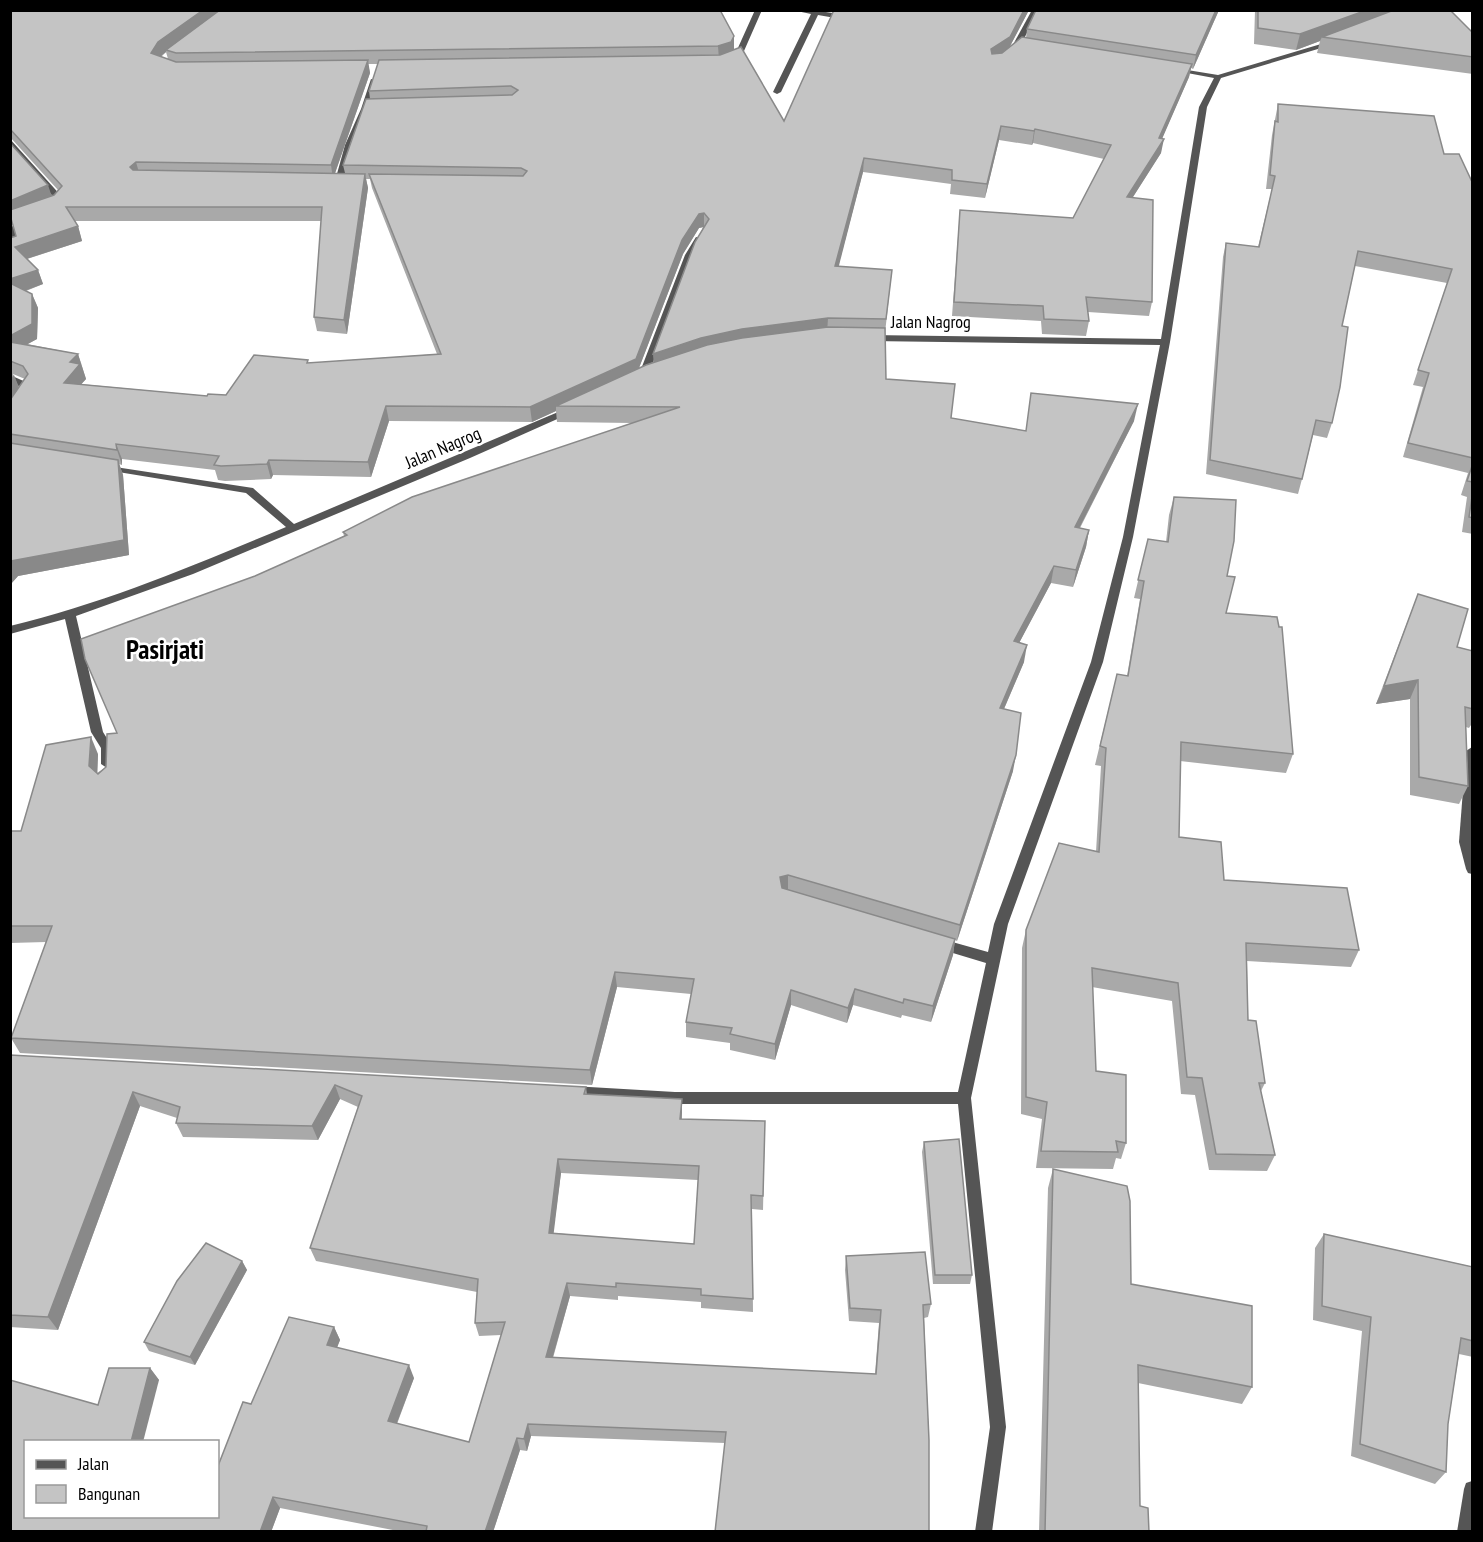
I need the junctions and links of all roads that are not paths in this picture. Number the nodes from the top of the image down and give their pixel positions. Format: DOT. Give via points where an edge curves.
graph roads {
  1 [pos="759,10"];
  2 [pos="795,10"];
  3 [pos="876,10"];
  4 [pos="1035,10"];
  5 [pos="815,14"];
  6 [pos="1347,38"];
  7 [pos="1016,45"];
  8 [pos="1028,47"];
  9 [pos="1007,57"];
  10 [pos="720,64"];
  11 [pos="377,69"];
  12 [pos="1164,69"];
  13 [pos="1218,77"];
  14 [pos="777,92"];
  15 [pos="375,108"];
  16 [pos="365,109"];
  17 [pos="10,141"];
  18 [pos="327,181"];
  19 [pos="339,181"];
  20 [pos="351,182"];
  21 [pos="45,209"];
  22 [pos="12,223"];
  23 [pos="703,232"];
  24 [pos="10,252"];
  25 [pos="862,338"];
  26 [pos="1165,342"];
  27 [pos="10,378"];
  28 [pos="632,381"];
  29 [pos="581,405"];
  30 [pos="10,414"];
  31 [pos="90,464"];
  32 [pos="293,528"];
  33 [pos="70,615"];
  34 [pos="10,630"];
  35 [pos="1473,751"];
  36 [pos="106,774"];
  37 [pos="1473,869"];
  38 [pos="924,938"];
  39 [pos="992,959"];
  40 [pos="556,1092"];
  41 [pos="964,1098"];
  42 [pos="1473,1489"];
  43 [pos="983,1532"];
  44 [pos="1465,1532"];
  1 -- 10 [label="street" via="736,58"];
  2 -- 5 [label="street"];
  3 -- 5 [label="street" via="862,19"];
  4 -- 7 [label="street"];
  5 -- 14 [label="street"];
  6 -- 13 [label="street"];
  7 -- 8 [label="street"];
  7 -- 9 [label="street"];
  11 -- 16 [label="street"];
  12 -- 13 [label="street"];
  13 -- 26 [label="street" via="1203,107"];
  15 -- 16 [label="street"];
  16 -- 19 [label="street"];
  17 -- 21 [label="street" via="60,200"];
  18 -- 19 [label="street"];
  19 -- 20 [label="street"];
  22 -- 24 [label="street" via="15,249"];
  23 -- 28 [label="street" via="689,255 648,375"];
  25 -- 26 [label="street, Jalan Nagrog"];
  26 -- 39 [label="street" via="1128,537 1097,662 1001,924"];
  27 -- 30 [label="street" via="27,390"];
  29 -- 32 [label="street, Jalan Nagrog"];
  31 -- 32 [label="street" via="249,490"];
  32 -- 33 [label="street, Jalan Nagrog" via="159,585"];
  33 -- 34 [label="street, Jalan Nagrog"];
  33 -- 36 [label="street" via="97,732 109,756"];
  35 -- 37 [label="street" via="1465,842"];
  38 -- 39 [label="street"];
  39 -- 41 [label="street"];
  40 -- 41 [label="street" via="675,1098"];
  41 -- 43 [label="street" via="998,1426"];
  42 -- 44 [label="street"];
}
